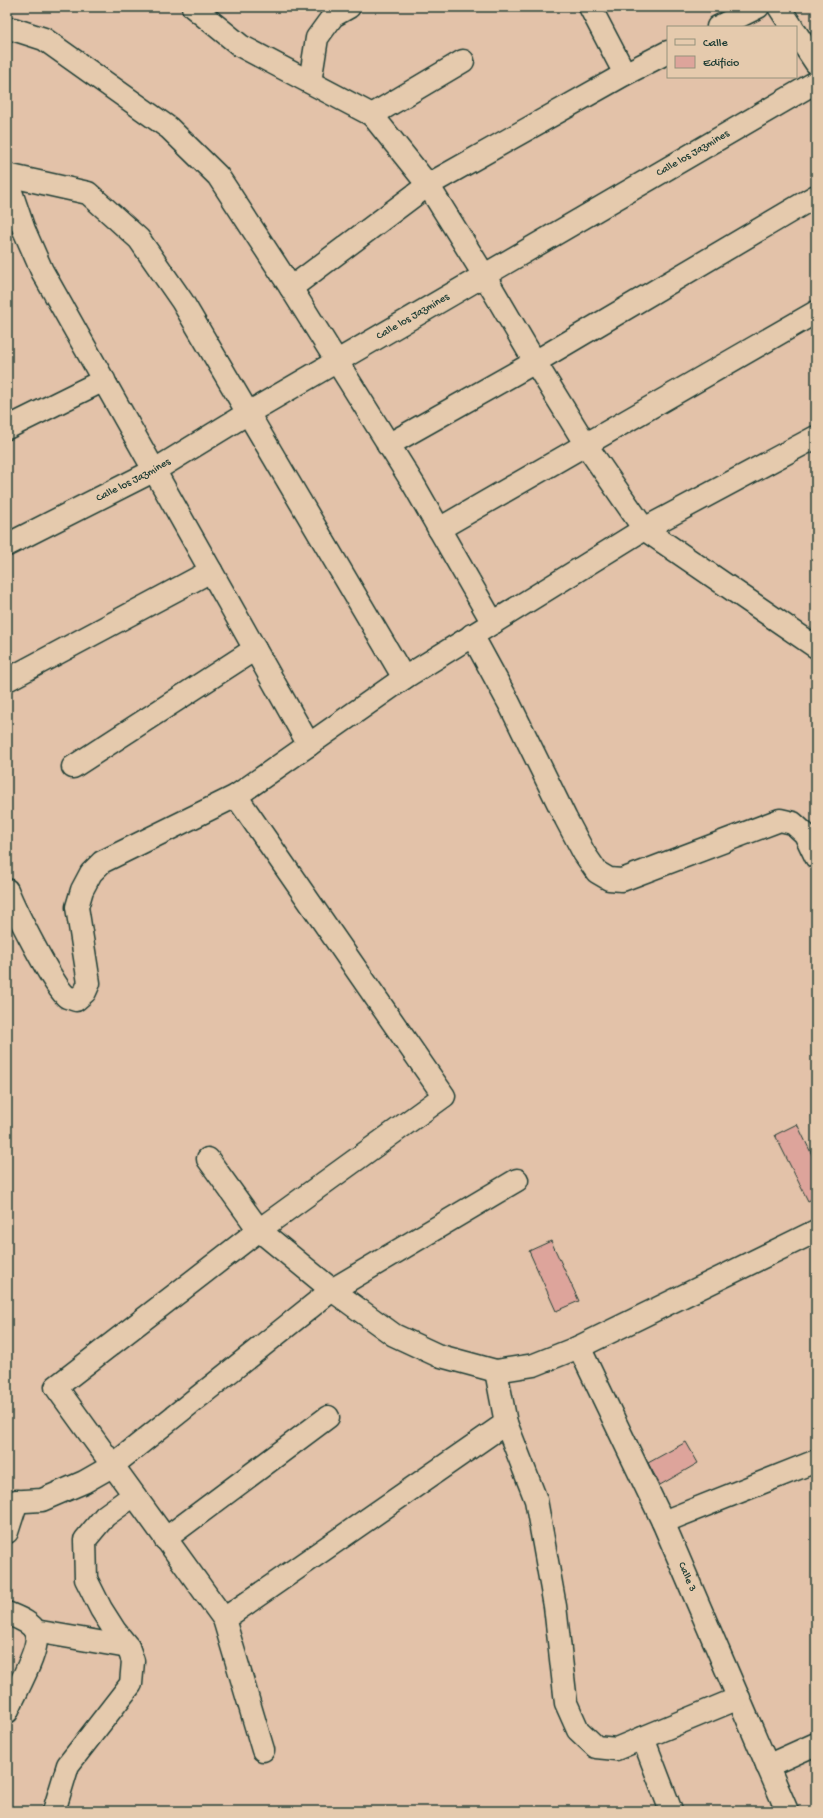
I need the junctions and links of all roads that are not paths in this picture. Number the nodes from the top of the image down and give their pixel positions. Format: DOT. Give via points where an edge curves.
graph roads {
  1 [pos="193,7"];
  2 [pos="349,7"];
  3 [pos="590,7"];
  4 [pos="758,7"];
  5 [pos="779,7"];
  6 [pos="720,26"];
  7 [pos="791,26"];
  8 [pos="7,30"];
  9 [pos="797,34"];
  10 [pos="667,53"];
  11 [pos="463,61"];
  12 [pos="816,63"];
  13 [pos="625,74"];
  14 [pos="310,82"];
  15 [pos="816,82"];
  16 [pos="372,115"];
  17 [pos="7,175"];
  18 [pos="7,180"];
  19 [pos="428,185"];
  20 [pos="816,196"];
  21 [pos="13,219"];
  22 [pos="484,274"];
  23 [pos="290,288"];
  24 [pos="816,312"];
  25 [pos="336,361"];
  26 [pos="535,362"];
  27 [pos="104,380"];
  28 [pos="248,413"];
  29 [pos="7,428"];
  30 [pos="816,436"];
  31 [pos="586,444"];
  32 [pos="388,445"];
  33 [pos="155,470"];
  34 [pos="439,529"];
  35 [pos="644,529"];
  36 [pos="7,545"];
  37 [pos="211,571"];
  38 [pos="493,623"];
  39 [pos="472,636"];
  40 [pos="816,647"];
  41 [pos="255,649"];
  42 [pos="404,678"];
  43 [pos="7,680"];
  44 [pos="309,744"];
  45 [pos="73,767"];
  46 [pos="236,796"];
  47 [pos="816,857"];
  48 [pos="7,890"];
  49 [pos="208,1159"];
  50 [pos="517,1180"];
  51 [pos="259,1230"];
  52 [pos="816,1231"];
  53 [pos="332,1290"];
  54 [pos="579,1347"];
  55 [pos="496,1371"];
  56 [pos="328,1417"];
  57 [pos="506,1423"];
  58 [pos="816,1461"];
  59 [pos="112,1466"];
  60 [pos="134,1496"];
  61 [pos="12,1502"];
  62 [pos="663,1522"];
  63 [pos="7,1532"];
  64 [pos="166,1539"];
  65 [pos="7,1613"];
  66 [pos="224,1619"];
  67 [pos="35,1631"];
  68 [pos="128,1647"];
  69 [pos="739,1698"];
  70 [pos="7,1712"];
  71 [pos="643,1738"];
  72 [pos="816,1744"];
  73 [pos="263,1750"];
  74 [pos="767,1766"];
  75 [pos="54,1811"];
  76 [pos="671,1811"];
  77 [pos="787,1811"];
  1 -- 14 [label="street" via="240,46"];
  2 -- 14 [label="street" via="333,16 317,38"];
  3 -- 13 [label="street"];
  4 -- 6 [label="street"];
  5 -- 7 [label="street"];
  8 -- 23 [label="street" via="13,29 44,39 169,128 218,176"];
  9 -- 12 [label="street"];
  10 -- 13 [label="street"];
  11 -- 16 [label="street"];
  13 -- 19 [label="street"];
  14 -- 16 [label="street"];
  15 -- 22 [label="street, Calle los Jazmines"];
  16 -- 19 [label="street"];
  17 -- 28 [label="street" via="88,193 139,239 182,301"];
  18 -- 21 [label="street"];
  19 -- 22 [label="street"];
  19 -- 23 [label="street"];
  20 -- 26 [label="street"];
  21 -- 27 [label="street"];
  22 -- 25 [label="street, Calle los Jazmines"];
  22 -- 26 [label="street"];
  23 -- 25 [label="street"];
  24 -- 31 [label="street"];
  25 -- 28 [label="street, Calle los Jazmines"];
  25 -- 32 [label="street"];
  26 -- 31 [label="street"];
  26 -- 32 [label="street"];
  27 -- 29 [label="street"];
  27 -- 33 [label="street"];
  28 -- 33 [label="street, Calle los Jazmines"];
  28 -- 42 [label="street"];
  30 -- 35 [label="street"];
  31 -- 34 [label="street"];
  31 -- 35 [label="street"];
  32 -- 34 [label="street"];
  33 -- 36 [label="street, Calle los Jazmines"];
  33 -- 37 [label="street"];
  34 -- 38 [label="street"];
  35 -- 38 [label="street"];
  35 -- 40 [label="street"];
  37 -- 41 [label="street"];
  37 -- 43 [label="street"];
  38 -- 39 [label="street"];
  39 -- 42 [label="street"];
  39 -- 47 [label="street" via="509,703 566,819 597,872 609,878 622,880 780,820 793,823 805,834"];
  41 -- 44 [label="street"];
  41 -- 45 [label="street"];
  42 -- 44 [label="street"];
  44 -- 46 [label="street"];
  46 -- 48 [label="street" via="102,862 91,874 82,890 77,907 89,983 85,992 76,1000 67,996 55,981"];
  46 -- 51 [label="street" via="444,1096"];
  49 -- 51 [label="street"];
  50 -- 53 [label="street"];
  51 -- 53 [label="street"];
  51 -- 59 [label="street" via="56,1387"];
  52 -- 54 [label="street"];
  53 -- 55 [label="street" via="394,1335 437,1355"];
  53 -- 59 [label="street"];
  54 -- 55 [label="street" via="534,1365"];
  54 -- 62 [label="street, Calle 3"];
  55 -- 57 [label="street"];
  56 -- 64 [label="street"];
  57 -- 66 [label="street"];
  57 -- 71 [label="street" via="536,1500 555,1606 566,1703 578,1730 596,1747 616,1750"];
  58 -- 62 [label="street"];
  59 -- 60 [label="street"];
  59 -- 61 [label="street" via="84,1482 42,1500"];
  60 -- 64 [label="street"];
  60 -- 68 [label="street" via="105,1516 85,1540 86,1578 115,1631"];
  61 -- 63 [label="street"];
  62 -- 69 [label="street, Calle 3"];
  64 -- 66 [label="street"];
  65 -- 67 [label="street" via="20,1618"];
  66 -- 73 [label="street"];
  67 -- 68 [label="street"];
  67 -- 70 [label="street" via="38,1640 36,1646"];
  68 -- 75 [label="street" via="133,1661 131,1684 68,1765"];
  69 -- 71 [label="street"];
  69 -- 74 [label="street, Calle 3"];
  71 -- 76 [label="street"];
  72 -- 74 [label="street"];
  74 -- 77 [label="street, Calle 3"];
}
